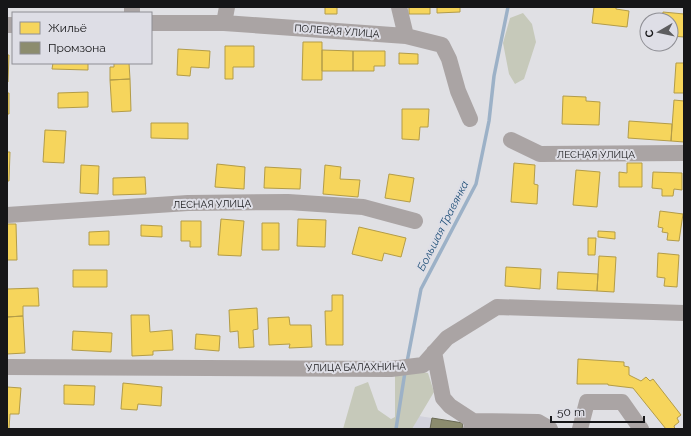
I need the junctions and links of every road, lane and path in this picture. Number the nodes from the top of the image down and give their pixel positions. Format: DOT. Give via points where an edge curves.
graph roads {
  1 [pos="227,7"];
  2 [pos="399,7"];
  3 [pos="152,22"];
  4 [pos="224,23"];
  5 [pos="406,36"];
  6 [pos="470,119"];
  7 [pos="511,140"];
  8 [pos="684,153"];
  9 [pos="7,216"];
  10 [pos="415,221"];
  11 [pos="684,313"];
  12 [pos="434,352"];
  13 [pos="7,367"];
  14 [pos="472,425"];
  15 [pos="550,429"];
  16 [pos="580,429"];
  17 [pos="641,429"];
  1 -- 4 [label="street"];
  2 -- 5 [label="street"];
  3 -- 4 [label="street, ПОЛЕВАЯ УЛИЦА"];
  4 -- 5 [label="street, ПОЛЕВАЯ УЛИЦА"];
  5 -- 6 [label="street, ПОЛЕВАЯ УЛИЦА" via="442,45"];
  7 -- 8 [label="street, ЛЕСНАЯ УЛИЦА" via="540,154"];
  9 -- 10 [label="street, ЛЕСНАЯ УЛИЦА" via="188,203 288,202 363,208"];
  11 -- 12 [label="street, УЛИЦА БАЛАХНИНА" via="497,307 447,338"];
  12 -- 13 [label="street, УЛИЦА БАЛАХНИНА" via="424,364 391,369"];
  12 -- 14 [label="street" via="443,398"];
  14 -- 15 [label="street" via="538,422"];
  16 -- 17 [label="street" via="587,402 622,402"];
}
